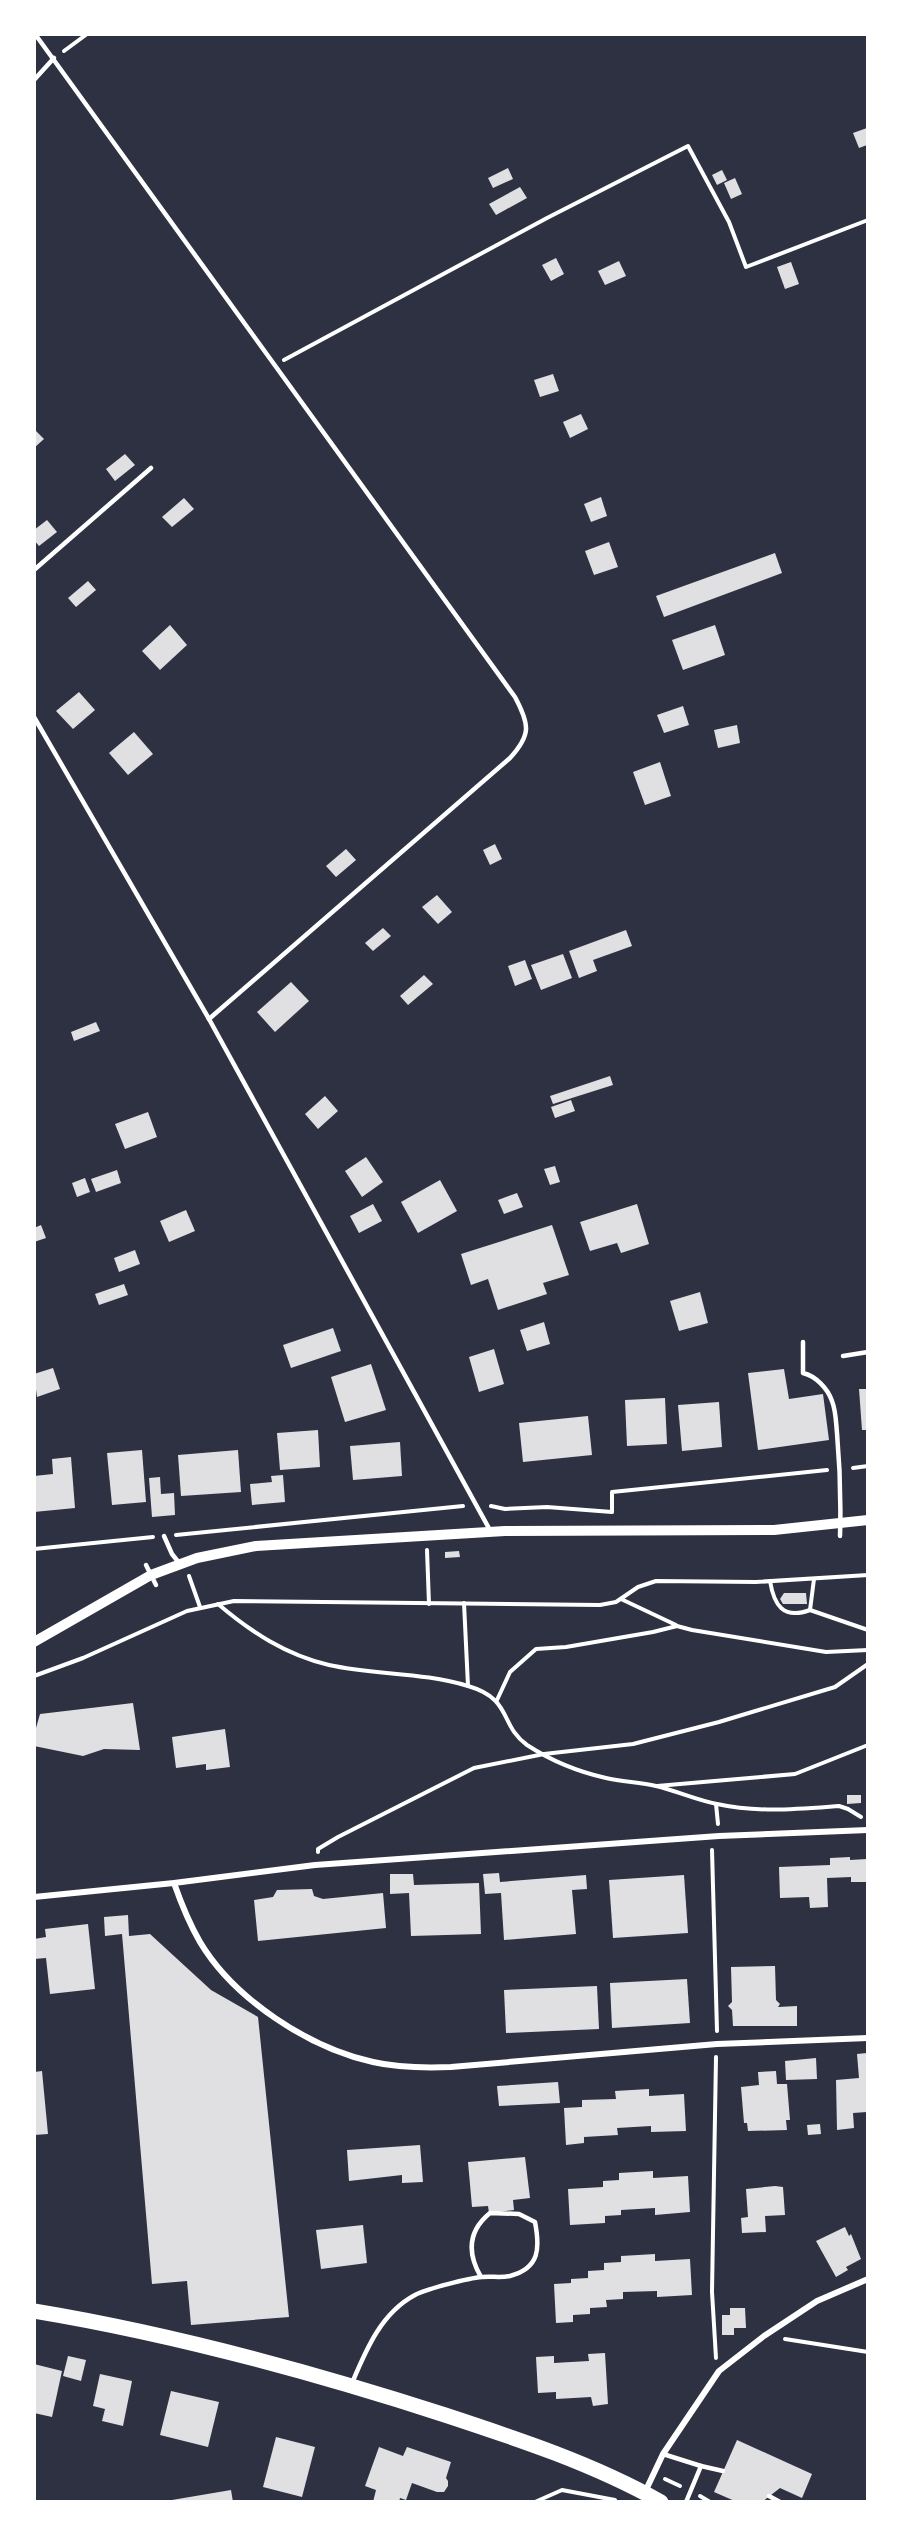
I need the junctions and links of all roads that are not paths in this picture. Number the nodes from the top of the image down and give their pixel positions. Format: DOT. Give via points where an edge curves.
graph roads {
  1 [pos="35,34"];
  2 [pos="54,58"];
  3 [pos="34,80"];
  4 [pos="152,468"];
  5 [pos="34,570"];
  6 [pos="34,717"];
  7 [pos="209,1019"];
  8 [pos="803,1342"];
  9 [pos="867,1352"];
  10 [pos="843,1356"];
  11 [pos="867,1520"];
  12 [pos="841,1524"];
  13 [pos="491,1532"];
  14 [pos="164,1536"];
  15 [pos="840,1536"];
  16 [pos="180,1564"];
  17 [pos="34,1642"];
  18 [pos="867,1830"];
  19 [pos="174,1883"];
  20 [pos="34,1897"];
  21 [pos="867,2038"];
  22 [pos="481,2277"];
  23 [pos="867,2279"];
  24 [pos="34,2311"];
  25 [pos="351,2386"];
  26 [pos="663,2454"];
  27 [pos="701,2466"];
  28 [pos="723,2471"];
  29 [pos="644,2492"];
  30 [pos="770,2496"];
  31 [pos="661,2502"];
  32 [pos="686,2502"];
  33 [pos="780,2502"];
  1 -- 2 [label="lane"];
  2 -- 3 [label="lane"];
  2 -- 7 [label="lane" via="515,697 525,717 524,743 510,758"];
  4 -- 5 [label="lane"];
  6 -- 7 [label="lane"];
  7 -- 13 [label="lane"];
  8 -- 12 [label="lane" via="803,1373 811,1374 833,1401"];
  9 -- 10 [label="lane"];
  11 -- 12 [label="street"];
  12 -- 13 [label="street" via="774,1530"];
  12 -- 15 [label="lane"];
  13 -- 16 [label="street" via="256,1546"];
  14 -- 16 [label="lane"];
  16 -- 17 [label="street" via="151,1575"];
  18 -- 19 [label="street" via="315,1865"];
  19 -- 20 [label="street"];
  19 -- 21 [label="street" via="200,1942 245,1993 308,2038 374,2063 411,2068 451,2067 717,2044"];
  22 -- 22 [label="lane" via="508,2277 527,2269 535,2260 535,2222 519,2214 490,2213 477,2223 472,2238 472,2262"];
  22 -- 25 [label="lane" via="416,2294 390,2314 370,2342"];
  23 -- 26 [label="street" via="818,2301 719,2371"];
  24 -- 25 [label="main road" via="189,2343"];
  25 -- 29 [label="main road" via="491,2431"];
  26 -- 27 [label="lane"];
  26 -- 29 [label="street"];
  27 -- 28 [label="lane"];
  27 -- 32 [label="lane"];
  29 -- 31 [label="main road"];
  30 -- 33 [label="lane"];
}
